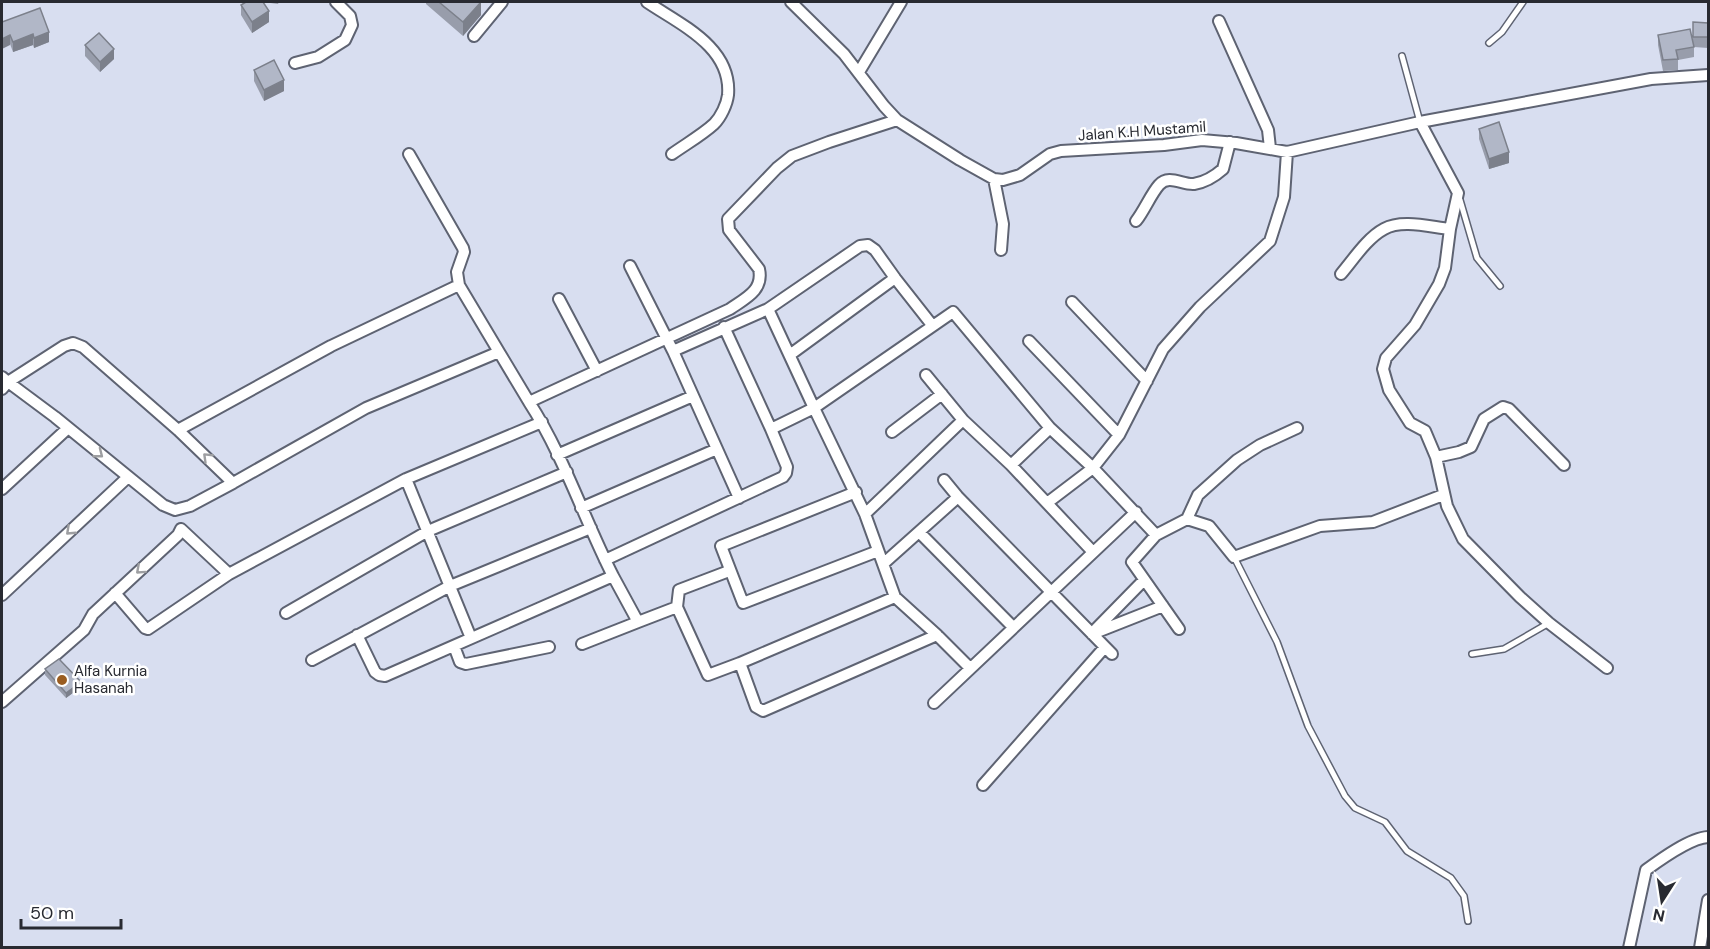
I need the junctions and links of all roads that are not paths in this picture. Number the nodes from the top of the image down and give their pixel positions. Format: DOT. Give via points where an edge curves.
graph roads {
  1 [pos="336,2"];
  2 [pos="501,2"];
  3 [pos="648,2"];
  4 [pos="791,2"];
  5 [pos="901,2"];
  6 [pos="1523,2"];
  7 [pos="1219,21"];
  8 [pos="474,36"];
  9 [pos="1489,43"];
  10 [pos="1402,56"];
  11 [pos="295,63"];
  12 [pos="859,72"];
  13 [pos="1708,75"];
  14 [pos="897,120"];
  15 [pos="1420,122"];
  16 [pos="1230,142"];
  17 [pos="1270,148"];
  18 [pos="1287,152"];
  19 [pos="409,154"];
  20 [pos="672,154"];
  21 [pos="994,179"];
  22 [pos="1458,193"];
  23 [pos="1136,221"];
  24 [pos="1450,229"];
  25 [pos="1001,250"];
  26 [pos="630,266"];
  27 [pos="1341,274"];
  28 [pos="895,278"];
  29 [pos="459,285"];
  30 [pos="1500,286"];
  31 [pos="559,299"];
  32 [pos="1072,302"];
  33 [pos="768,309"];
  34 [pos="932,325"];
  35 [pos="724,327"];
  36 [pos="666,340"];
  37 [pos="1029,341"];
  38 [pos="673,351"];
  39 [pos="499,352"];
  40 [pos="791,354"];
  41 [pos="597,371"];
  42 [pos="926,375"];
  43 [pos="1147,381"];
  44 [pos="4,383"];
  45 [pos="942,394"];
  46 [pos="693,396"];
  47 [pos="529,402"];
  48 [pos="814,408"];
  49 [pos="963,420"];
  50 [pos="542,422"];
  51 [pos="1050,428"];
  52 [pos="1297,428"];
  53 [pos="67,429"];
  54 [pos="771,429"];
  55 [pos="178,430"];
  56 [pos="892,432"];
  57 [pos="1119,435"];
  58 [pos="717,449"];
  59 [pos="557,455"];
  60 [pos="1436,458"];
  61 [pos="1011,465"];
  62 [pos="1564,465"];
  63 [pos="1093,468"];
  64 [pos="567,472"];
  65 [pos="128,477"];
  66 [pos="406,479"];
  67 [pos="944,480"];
  68 [pos="233,483"];
  69 [pos="2,489"];
  70 [pos="856,492"];
  71 [pos="1443,495"];
  72 [pos="958,496"];
  73 [pos="739,498"];
  74 [pos="1047,503"];
  75 [pos="581,508"];
  76 [pos="176,510"];
  77 [pos="1136,512"];
  78 [pos="865,514"];
  79 [pos="1187,519"];
  80 [pos="591,528"];
  81 [pos="181,529"];
  82 [pos="428,531"];
  83 [pos="919,532"];
  84 [pos="1156,534"];
  85 [pos="878,551"];
  86 [pos="1094,552"];
  87 [pos="1234,557"];
  88 [pos="605,560"];
  89 [pos="883,564"];
  90 [pos="729,571"];
  91 [pos="229,574"];
  92 [pos="613,576"];
  93 [pos="1144,580"];
  94 [pos="450,586"];
  95 [pos="1051,591"];
  96 [pos="115,593"];
  97 [pos="2,595"];
  98 [pos="895,597"];
  99 [pos="1162,606"];
  100 [pos="677,607"];
  101 [pos="286,613"];
  102 [pos="638,622"];
  103 [pos="1549,623"];
  104 [pos="1013,627"];
  105 [pos="1179,629"];
  106 [pos="1092,634"];
  107 [pos="357,635"];
  108 [pos="937,635"];
  109 [pos="471,638"];
  110 [pos="582,644"];
  111 [pos="454,646"];
  112 [pos="549,647"];
  113 [pos="1472,654"];
  114 [pos="312,660"];
  115 [pos="740,663"];
  116 [pos="970,668"];
  117 [pos="1607,668"];
  118 [pos="2,702"];
  119 [pos="934,703"];
  120 [pos="983,785"];
  121 [pos="1708,837"];
  122 [pos="1708,900"];
  123 [pos="1468,921"];
  124 [pos="1629,948"];
  125 [pos="1700,948"];
  1 -- 11 [label="street" via="350,16 352,25 345,40 318,57"];
  2 -- 8 [label="street"];
  3 -- 20 [label="street" via="708,44 723,63 729,85 728,103 716,123"];
  4 -- 12 [label="street"];
  5 -- 12 [label="street"];
  6 -- 9 [label="lane"];
  7 -- 17 [label="street" via="1268,130"];
  10 -- 15 [label="lane"];
  12 -- 14 [label="street"];
  13 -- 15 [label="street, Jalan K.H Mustamil" via="1651,79"];
  14 -- 21 [label="street"];
  14 -- 36 [label="street" via="813,147 777,168 728,219 729,230 759,270 755,292 730,309"];
  15 -- 18 [label="street, Jalan K.H Mustamil"];
  15 -- 22 [label="street"];
  16 -- 17 [label="street, Jalan K.H Mustamil"];
  16 -- 21 [label="street, Jalan K.H Mustamil" via="1202,140 1061,151 1020,175"];
  16 -- 23 [label="street" via="1223,170 1202,183 1167,180 1159,185"];
  17 -- 18 [label="street, Jalan K.H Mustamil"];
  18 -- 43 [label="street" via="1284,197 1270,241 1200,307 1163,349"];
  19 -- 29 [label="street" via="463,248 457,272"];
  21 -- 25 [label="street" via="1003,224"];
  22 -- 24 [label="street"];
  22 -- 30 [label="lane" via="1477,258"];
  24 -- 27 [label="street" via="1411,224 1384,229"];
  24 -- 60 [label="street" via="1439,284 1415,325 1386,358 1383,369 1394,398 1410,423 1425,431"];
  26 -- 36 [label="street"];
  28 -- 33 [label="street" via="875,249 860,246"];
  28 -- 34 [label="street"];
  28 -- 40 [label="street"];
  29 -- 39 [label="street"];
  29 -- 55 [label="street" via="331,346"];
  31 -- 41 [label="street"];
  32 -- 43 [label="street"];
  33 -- 35 [label="street"];
  33 -- 40 [label="street"];
  34 -- 48 [label="street"];
  34 -- 51 [label="street" via="953,312"];
  35 -- 38 [label="street"];
  35 -- 54 [label="street"];
  36 -- 38 [label="street"];
  36 -- 41 [label="street"];
  37 -- 57 [label="street"];
  38 -- 46 [label="street"];
  39 -- 47 [label="street"];
  39 -- 68 [label="street" via="366,408"];
  40 -- 48 [label="street"];
  41 -- 47 [label="street"];
  42 -- 45 [label="street"];
  43 -- 57 [label="street"];
  44 -- 53 [label="street"];
  44 -- 55 [label="street" via="73,343 83,347"];
  45 -- 49 [label="street"];
  45 -- 56 [label="street"];
  46 -- 58 [label="street"];
  46 -- 59 [label="street"];
  47 -- 50 [label="street"];
  48 -- 54 [label="street"];
  48 -- 70 [label="street"];
  49 -- 61 [label="street"];
  49 -- 78 [label="street"];
  50 -- 59 [label="street"];
  50 -- 66 [label="street"];
  51 -- 61 [label="street"];
  51 -- 63 [label="street"];
  52 -- 79 [label="street" via="1237,460 1198,495"];
  53 -- 65 [label="street, one-way"];
  53 -- 69 [label="street"];
  54 -- 73 [label="street" via="786,473"];
  68 -- 55 [label="street, one-way"];
  57 -- 63 [label="street"];
  58 -- 73 [label="street"];
  58 -- 75 [label="street"];
  59 -- 64 [label="street"];
  60 -- 62 [label="street" via="1471,447 1480,424 1503,407"];
  60 -- 71 [label="street"];
  61 -- 74 [label="street"];
  63 -- 74 [label="street"];
  63 -- 77 [label="street"];
  64 -- 75 [label="street"];
  64 -- 82 [label="street"];
  65 -- 76 [label="street" via="163,505"];
  65 -- 97 [label="street, one-way"];
  66 -- 82 [label="street"];
  66 -- 91 [label="street"];
  67 -- 72 [label="street"];
  68 -- 76 [label="street"];
  70 -- 78 [label="street"];
  70 -- 90 [label="street" via="721,546"];
  71 -- 87 [label="street" via="1373,522 1320,526"];
  71 -- 103 [label="street" via="1463,539"];
  72 -- 83 [label="street"];
  72 -- 95 [label="street"];
  73 -- 88 [label="street"];
  74 -- 86 [label="street"];
  75 -- 80 [label="street"];
  76 -- 81 [label="street"];
  77 -- 84 [label="street"];
  77 -- 86 [label="street"];
  78 -- 85 [label="street"];
  79 -- 84 [label="street"];
  79 -- 87 [label="street" via="1209,526"];
  80 -- 88 [label="street"];
  80 -- 94 [label="street"];
  81 -- 91 [label="street"];
  81 -- 96 [label="street, one-way"];
  82 -- 94 [label="street"];
  82 -- 101 [label="street"];
  83 -- 89 [label="street"];
  83 -- 104 [label="street"];
  84 -- 93 [label="street" via="1132,562"];
  85 -- 89 [label="street"];
  85 -- 90 [label="street" via="743,603"];
  86 -- 95 [label="street"];
  87 -- 123 [label="lane" via="1277,642 1308,726 1344,796 1355,808 1385,822 1407,850 1451,878 1464,896"];
  88 -- 92 [label="street"];
  89 -- 98 [label="street"];
  90 -- 100 [label="street" via="679,590"];
  91 -- 96 [label="street" via="152,628 144,628"];
  92 -- 102 [label="street"];
  92 -- 109 [label="street"];
  93 -- 99 [label="street"];
  93 -- 106 [label="street"];
  94 -- 107 [label="street"];
  94 -- 109 [label="street"];
  95 -- 104 [label="street"];
  95 -- 106 [label="street"];
  96 -- 118 [label="street" via="93,614 84,630"];
  98 -- 108 [label="street"];
  98 -- 115 [label="street"];
  99 -- 105 [label="street"];
  99 -- 106 [label="street"];
  100 -- 102 [label="street"];
  100 -- 115 [label="street" via="708,675"];
  102 -- 110 [label="street"];
  103 -- 113 [label="lane" via="1504,649"];
  103 -- 117 [label="street"];
  104 -- 116 [label="street"];
  106 -- 120 [label="street" via="1109,651"];
  107 -- 111 [label="street" via="375,672 385,676"];
  107 -- 114 [label="street"];
  108 -- 115 [label="street" via="763,711 756,707"];
  108 -- 116 [label="street"];
  109 -- 111 [label="street"];
  111 -- 112 [label="street" via="460,662 466,664"];
  116 -- 119 [label="street"];
  121 -- 124 [label="street" via="1682,847 1646,870"];
  122 -- 125 [label="street"];
}
